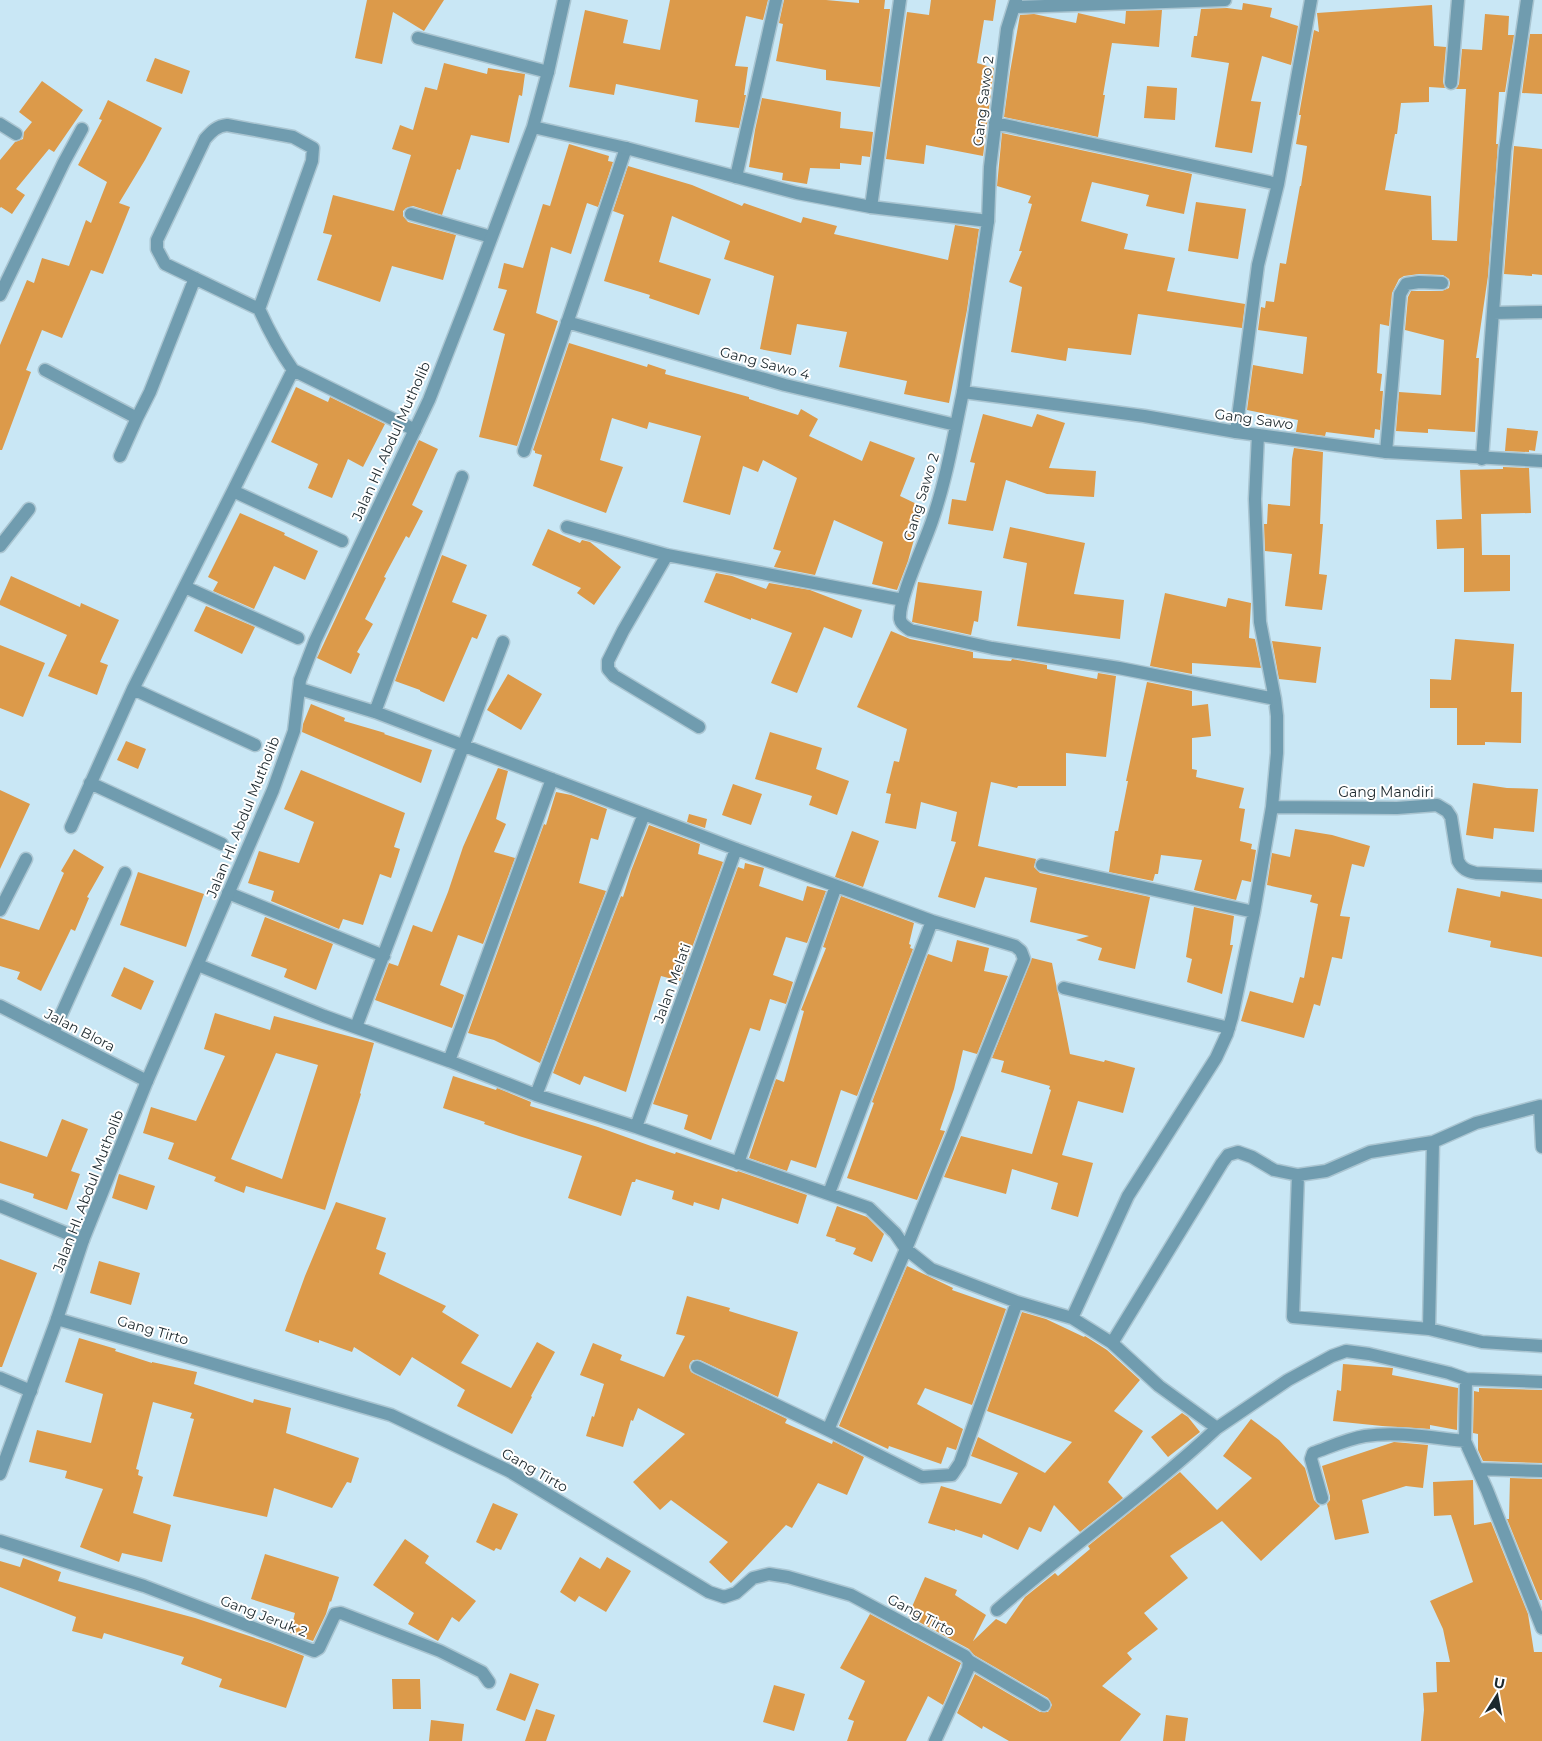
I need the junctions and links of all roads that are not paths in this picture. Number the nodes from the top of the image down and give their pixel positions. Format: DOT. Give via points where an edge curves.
graph roads {
  1 [pos="564,0"];
  2 [pos="776,0"];
  3 [pos="900,0"];
  4 [pos="1225,0"];
  5 [pos="1311,0"];
  6 [pos="1458,0"];
  7 [pos="1527,0"];
  8 [pos="1192,1"];
  9 [pos="1099,2"];
  10 [pos="1016,3"];
  11 [pos="418,38"];
  12 [pos="548,72"];
  13 [pos="1451,83"];
  14 [pos="995,123"];
  15 [pos="0,124"];
  16 [pos="533,127"];
  17 [pos="82,129"];
  18 [pos="16,134"];
  19 [pos="626,148"];
  20 [pos="736,177"];
  21 [pos="1278,184"];
  22 [pos="871,207"];
  23 [pos="411,214"];
  24 [pos="988,221"];
  25 [pos="491,237"];
  26 [pos="195,278"];
  27 [pos="1442,283"];
  28 [pos="0,295"];
  29 [pos="260,309"];
  30 [pos="1542,312"];
  31 [pos="1493,313"];
  32 [pos="567,322"];
  33 [pos="45,370"];
  34 [pos="293,370"];
  35 [pos="963,392"];
  36 [pos="137,418"];
  37 [pos="956,425"];
  38 [pos="415,430"];
  39 [pos="1236,432"];
  40 [pos="1258,435"];
  41 [pos="524,451"];
  42 [pos="1386,452"];
  43 [pos="120,456"];
  44 [pos="1482,459"];
  45 [pos="1542,461"];
  46 [pos="462,477"];
  47 [pos="233,491"];
  48 [pos="29,509"];
  49 [pos="568,527"];
  50 [pos="342,541"];
  51 [pos="0,546"];
  52 [pos="667,555"];
  53 [pos="185,586"];
  54 [pos="902,600"];
  55 [pos="298,638"];
  56 [pos="503,642"];
  57 [pos="133,688"];
  58 [pos="300,688"];
  59 [pos="1275,698"];
  60 [pos="375,712"];
  61 [pos="699,727"];
  62 [pos="255,745"];
  63 [pos="464,745"];
  64 [pos="552,779"];
  65 [pos="90,783"];
  66 [pos="1272,807"];
  67 [pos="644,814"];
  68 [pos="71,827"];
  69 [pos="222,844"];
  70 [pos="736,849"];
  71 [pos="26,859"];
  72 [pos="1042,865"];
  73 [pos="126,873"];
  74 [pos="1542,876"];
  75 [pos="836,886"];
  76 [pos="228,893"];
  77 [pos="0,910"];
  78 [pos="1254,912"];
  79 [pos="932,921"];
  80 [pos="384,956"];
  81 [pos="198,966"];
  82 [pos="1064,988"];
  83 [pos="0,1006"];
  84 [pos="356,1027"];
  85 [pos="1229,1028"];
  86 [pos="53,1033"];
  87 [pos="450,1061"];
  88 [pos="147,1081"];
  89 [pos="536,1095"];
  90 [pos="636,1127"];
  91 [pos="1433,1142"];
  92 [pos="1542,1146"];
  93 [pos="738,1163"];
  94 [pos="1298,1175"];
  95 [pos="828,1193"];
  96 [pos="0,1206"];
  97 [pos="83,1240"];
  98 [pos="906,1249"];
  99 [pos="1017,1302"];
  100 [pos="1072,1318"];
  101 [pos="57,1319"];
  102 [pos="1429,1329"];
  103 [pos="1112,1343"];
  104 [pos="1542,1346"];
  105 [pos="697,1367"];
  106 [pos="0,1378"];
  107 [pos="1466,1379"];
  108 [pos="1542,1382"];
  109 [pos="31,1391"];
  110 [pos="1217,1428"];
  111 [pos="828,1430"];
  112 [pos="1466,1441"];
  113 [pos="1478,1470"];
  114 [pos="1542,1471"];
  115 [pos="0,1474"];
  116 [pos="1322,1498"];
  117 [pos="0,1541"];
  118 [pos="997,1610"];
  119 [pos="1542,1628"];
  120 [pos="969,1661"];
  121 [pos="489,1682"];
  122 [pos="1044,1705"];
  123 [pos="935,1741"];
  1 -- 12 [label="street, Jalan HI. Abdul Mutholib"];
  2 -- 20 [label="street"];
  3 -- 22 [label="street"];
  4 -- 8 [label="street"];
  5 -- 21 [label="street"];
  6 -- 13 [label="street"];
  7 -- 31 [label="street" via="1505,151"];
  8 -- 9 [label="street"];
  9 -- 10 [label="street"];
  10 -- 14 [label="street, Gang Sawo 2" via="1007,29"];
  11 -- 12 [label="street"];
  12 -- 16 [label="street, Jalan HI. Abdul Mutholib"];
  14 -- 21 [label="street"];
  14 -- 24 [label="street, Gang Sawo 2"];
  15 -- 18 [label="street"];
  16 -- 19 [label="street"];
  16 -- 25 [label="street, Jalan HI. Abdul Mutholib"];
  17 -- 28 [label="street"];
  19 -- 20 [label="street"];
  19 -- 32 [label="street"];
  20 -- 22 [label="street"];
  21 -- 39 [label="street" via="1258,264"];
  22 -- 24 [label="street"];
  23 -- 25 [label="street"];
  24 -- 35 [label="street, Gang Sawo 2"];
  25 -- 38 [label="street, Jalan HI. Abdul Mutholib"];
  26 -- 29 [label="street"];
  26 -- 29 [label="street" via="165,264 157,249 157,240 205,139 213,130 227,125 293,137 313,148 312,161"];
  26 -- 36 [label="street"];
  27 -- 42 [label="street" via="1406,284 1400,294"];
  29 -- 34 [label="street" via="270,333"];
  30 -- 31 [label="street"];
  31 -- 44 [label="street"];
  32 -- 37 [label="street, Gang Sawo 4" via="785,385"];
  32 -- 41 [label="street"];
  33 -- 36 [label="street"];
  34 -- 38 [label="street"];
  34 -- 47 [label="street"];
  35 -- 37 [label="street, Gang Sawo 2"];
  35 -- 39 [label="street, Gang Sawo"];
  36 -- 43 [label="street"];
  37 -- 54 [label="street, Gang Sawo 2" via="934,517"];
  38 -- 58 [label="street, Jalan HI. Abdul Mutholib" via="315,640"];
  39 -- 40 [label="street, Gang Sawo"];
  40 -- 42 [label="street, Gang Sawo"];
  40 -- 59 [label="street" via="1255,499 1260,622"];
  42 -- 44 [label="street, Gang Sawo"];
  44 -- 45 [label="street, Gang Sawo"];
  46 -- 60 [label="street"];
  47 -- 50 [label="street"];
  47 -- 53 [label="street"];
  48 -- 51 [label="street"];
  49 -- 52 [label="street"];
  52 -- 54 [label="street"];
  52 -- 61 [label="street" via="623,631 608,661 608,669 614,676"];
  53 -- 55 [label="street"];
  53 -- 57 [label="street"];
  54 -- 59 [label="street, Gang Sawo 2" via="900,620 910,630 992,648"];
  56 -- 63 [label="street"];
  57 -- 62 [label="street"];
  57 -- 65 [label="street"];
  58 -- 60 [label="street"];
  58 -- 76 [label="street, Jalan HI. Abdul Mutholib" via="294,731 273,790"];
  59 -- 66 [label="street" via="1277,753"];
  60 -- 63 [label="street"];
  63 -- 64 [label="street"];
  63 -- 80 [label="street"];
  64 -- 67 [label="street"];
  64 -- 87 [label="street"];
  65 -- 68 [label="street"];
  65 -- 69 [label="street"];
  66 -- 74 [label="street, Gang Mandiri" via="1397,808 1437,805 1451,818 1458,861 1467,871"];
  66 -- 78 [label="street"];
  67 -- 70 [label="street"];
  67 -- 89 [label="street"];
  70 -- 75 [label="street"];
  70 -- 90 [label="street, Jalan Melati"];
  71 -- 77 [label="street"];
  72 -- 78 [label="street"];
  73 -- 86 [label="street"];
  75 -- 79 [label="street"];
  75 -- 93 [label="street"];
  76 -- 80 [label="street"];
  76 -- 81 [label="street, Jalan HI. Abdul Mutholib"];
  78 -- 85 [label="street"];
  79 -- 95 [label="street"];
  79 -- 98 [label="street" via="1015,946 1024,959"];
  80 -- 84 [label="street"];
  81 -- 84 [label="street"];
  81 -- 88 [label="street, Jalan HI. Abdul Mutholib"];
  82 -- 85 [label="street"];
  83 -- 86 [label="street, Jalan Blora"];
  84 -- 87 [label="street"];
  85 -- 100 [label="street" via="1216,1058 1128,1196"];
  86 -- 88 [label="street, Jalan Blora"];
  87 -- 89 [label="street"];
  88 -- 97 [label="street, Jalan HI. Abdul Mutholib"];
  89 -- 90 [label="street"];
  90 -- 93 [label="street"];
  91 -- 92 [label="street" via="1476,1123 1540,1106"];
  91 -- 94 [label="street" via="1370,1152 1326,1171"];
  91 -- 102 [label="street"];
  93 -- 95 [label="street"];
  94 -- 102 [label="street" via="1293,1317"];
  94 -- 103 [label="street" via="1274,1170 1238,1152 1228,1156"];
  95 -- 98 [label="street" via="868,1208 895,1233"];
  96 -- 97 [label="street"];
  97 -- 101 [label="street, Jalan HI. Abdul Mutholib"];
  98 -- 99 [label="street" via="930,1269"];
  98 -- 111 [label="street"];
  99 -- 100 [label="street"];
  99 -- 111 [label="street" via="960,1462 952,1475 922,1477"];
  100 -- 103 [label="street"];
  101 -- 109 [label="street, Jalan HI. Abdul Mutholib"];
  101 -- 120 [label="street, Gang Tirto" via="391,1415 509,1471 709,1592 724,1597 736,1593 753,1578 769,1574 788,1577 851,1595"];
  102 -- 104 [label="street" via="1482,1342"];
  103 -- 110 [label="street" via="1160,1386"];
  105 -- 111 [label="street"];
  106 -- 109 [label="street"];
  107 -- 108 [label="street"];
  107 -- 110 [label="street" via="1396,1360 1346,1351 1288,1380"];
  107 -- 112 [label="street"];
  109 -- 115 [label="street, Jalan HI. Abdul Mutholib"];
  110 -- 118 [label="street" via="1183,1461"];
  112 -- 113 [label="street"];
  112 -- 116 [label="street" via="1394,1434 1365,1436 1337,1443 1313,1454 1311,1459"];
  113 -- 114 [label="street"];
  113 -- 119 [label="street"];
  117 -- 121 [label="street, Gang Jeruk 2" via="144,1586 314,1651 319,1648 335,1614 342,1613 440,1651 482,1672"];
  120 -- 122 [label="street, Gang Tirto"];
  120 -- 123 [label="street"];
}
